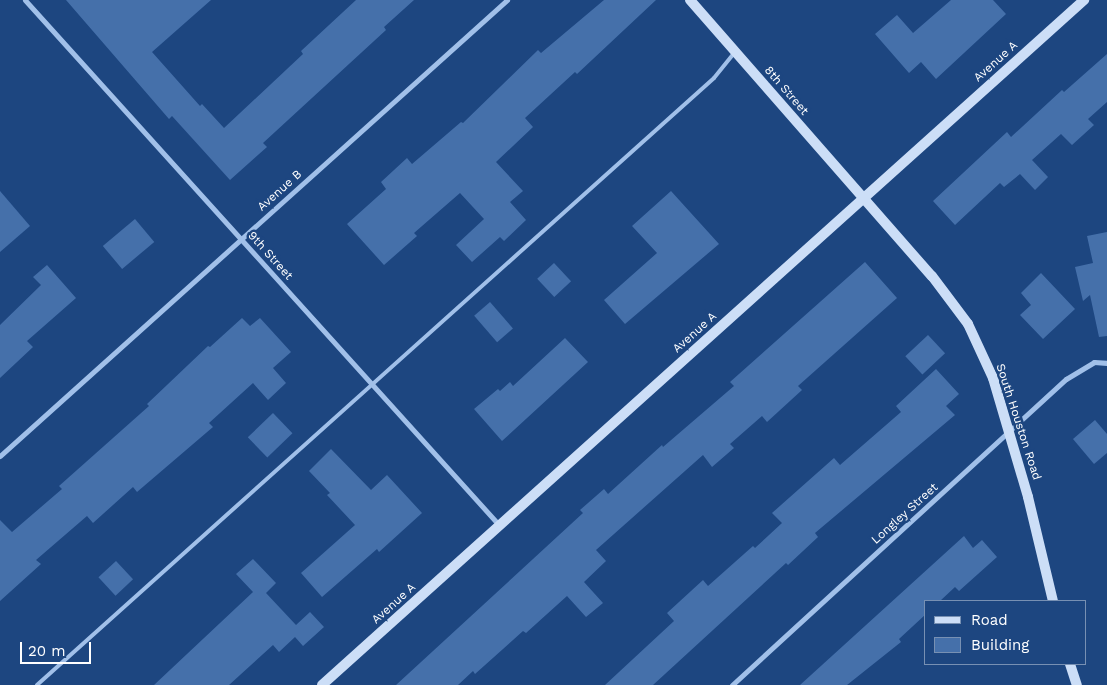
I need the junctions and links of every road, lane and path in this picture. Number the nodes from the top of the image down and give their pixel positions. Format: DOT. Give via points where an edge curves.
graph roads {
  1 [pos="25,0"];
  2 [pos="507,0"];
  3 [pos="690,0"];
  4 [pos="1084,0"];
  5 [pos="735,52"];
  6 [pos="863,199"];
  7 [pos="241,240"];
  8 [pos="1107,363"];
  9 [pos="372,385"];
  10 [pos="1009,432"];
  11 [pos="0,456"];
  12 [pos="500,526"];
  13 [pos="1053,600"];
  14 [pos="1070,665"];
  15 [pos="38,685"];
  16 [pos="322,685"];
  17 [pos="732,685"];
  18 [pos="1077,685"];
  1 -- 7 [label="street, 9th Street"];
  2 -- 7 [label="street, Avenue B"];
  3 -- 5 [label="street, 8th Street"];
  4 -- 6 [label="street, Avenue A"];
  5 -- 6 [label="street, 8th Street"];
  5 -- 9 [label="lane" via="714,78"];
  6 -- 10 [label="street, South Houston Road" via="932,276 968,324 993,378"];
  6 -- 12 [label="street, Avenue A"];
  7 -- 9 [label="street, 9th Street"];
  7 -- 11 [label="street, Avenue B"];
  8 -- 10 [label="street, Longley Street" via="1094,362 1066,379"];
  9 -- 12 [label="street, 9th Street"];
  9 -- 15 [label="lane"];
  10 -- 13 [label="street, South Houston Road"];
  10 -- 17 [label="street, Longley Street"];
  12 -- 16 [label="street, Avenue A"];
  14 -- 18 [label="street"];
}
